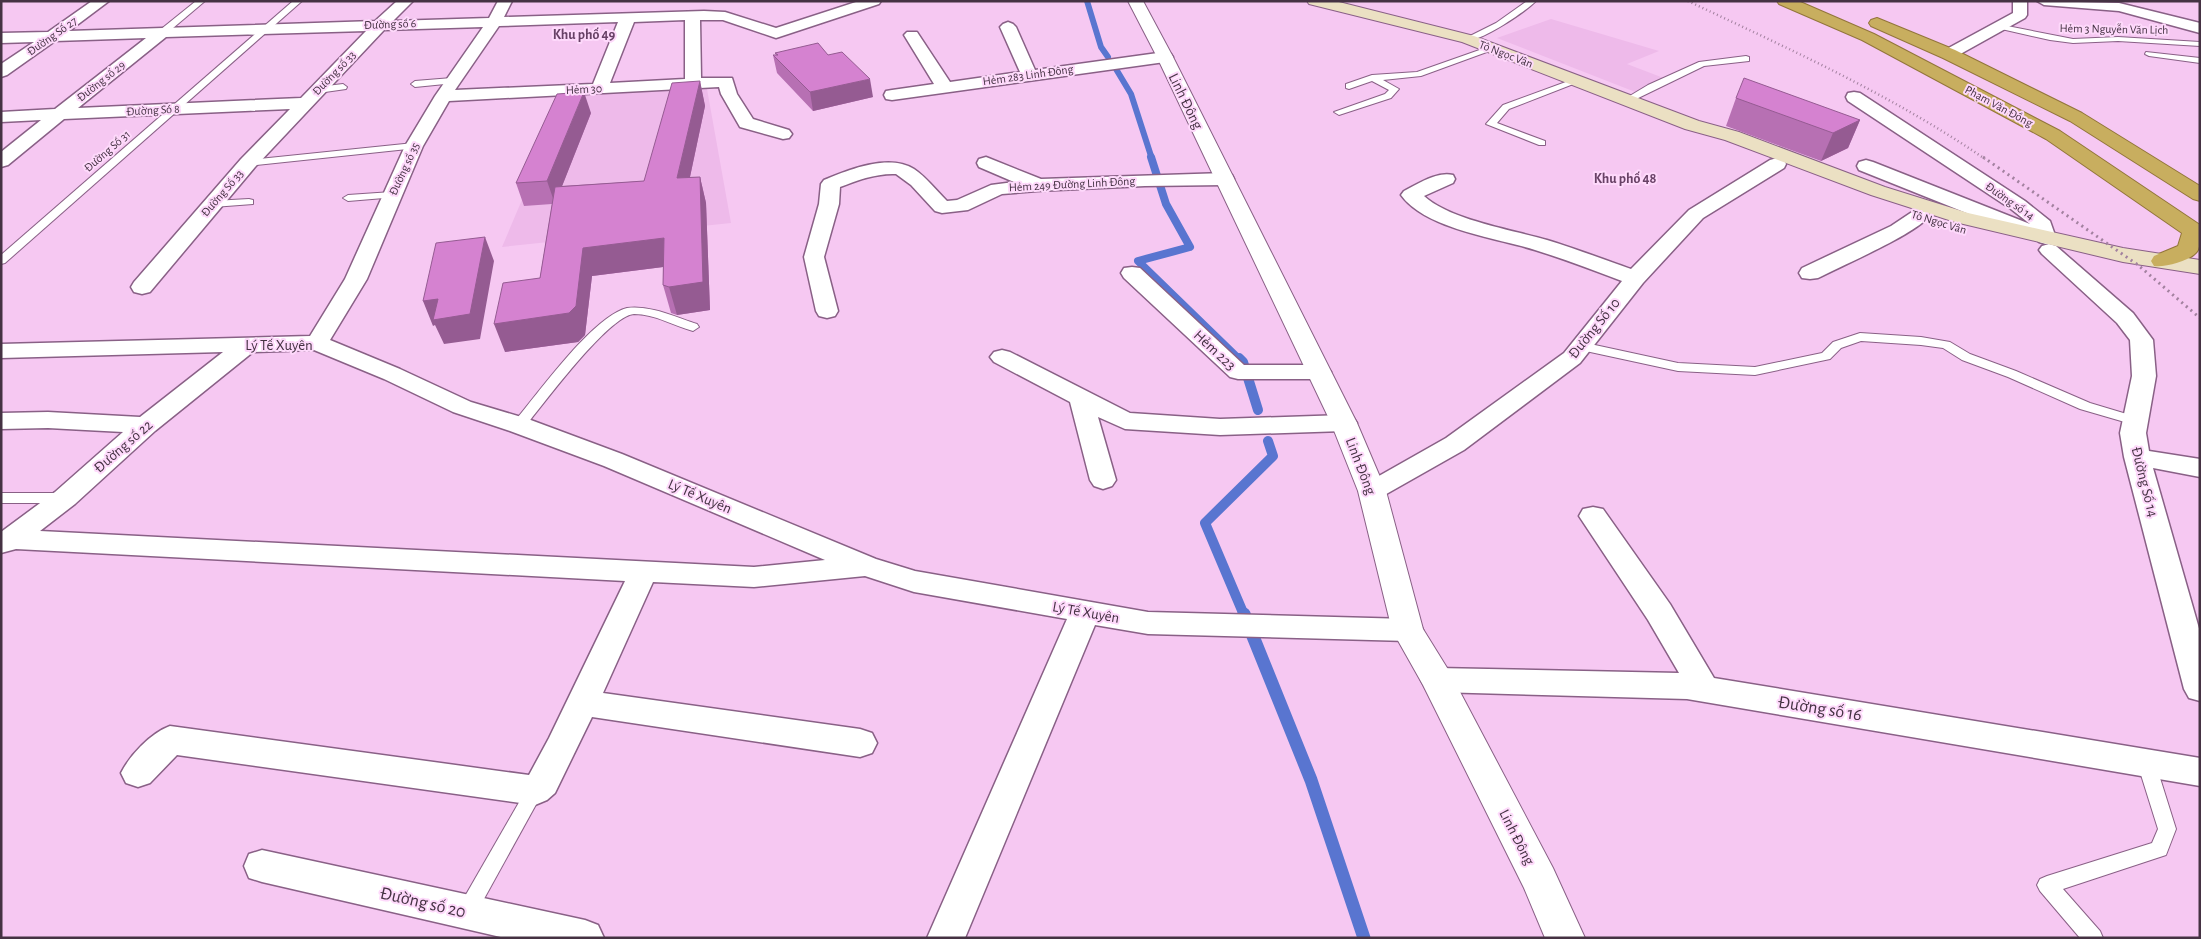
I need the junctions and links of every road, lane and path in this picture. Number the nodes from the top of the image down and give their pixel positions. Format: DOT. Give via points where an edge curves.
graph roads {
  1 [pos="102,1"];
  2 [pos="201,1"];
  3 [pos="298,1"];
  4 [pos="406,1"];
  5 [pos="505,1"];
  6 [pos="1135,1"];
  7 [pos="1315,1"];
  8 [pos="1532,1"];
  9 [pos="1784,1"];
  10 [pos="1824,1"];
  11 [pos="2044,1"];
  12 [pos="865,2"];
  13 [pos="2020,2"];
  14 [pos="692,15"];
  15 [pos="628,17"];
  16 [pos="494,22"];
  17 [pos="380,25"];
  18 [pos="2000,26"];
  19 [pos="1008,27"];
  20 [pos="269,28"];
  21 [pos="2200,28"];
  22 [pos="163,32"];
  23 [pos="912,35"];
  24 [pos="53,36"];
  25 [pos="1,38"];
  26 [pos="1468,40"];
  27 [pos="2200,44"];
  28 [pos="1492,49"];
  29 [pos="1949,54"];
  30 [pos="2149,54"];
  31 [pos="1165,57"];
  32 [pos="1746,59"];
  33 [pos="2200,61"];
  34 [pos="1,72"];
  35 [pos="1029,75"];
  36 [pos="1372,78"];
  37 [pos="1577,81"];
  38 [pos="415,84"];
  39 [pos="692,84"];
  40 [pos="1349,86"];
  41 [pos="343,87"];
  42 [pos="600,88"];
  43 [pos="945,88"];
  44 [pos="448,89"];
  45 [pos="892,95"];
  46 [pos="312,96"];
  47 [pos="1854,97"];
  48 [pos="1627,100"];
  49 [pos="174,109"];
  50 [pos="1339,112"];
  51 [pos="59,114"];
  52 [pos="1,117"];
  53 [pos="1692,125"];
  54 [pos="783,134"];
  55 [pos="1542,143"];
  56 [pos="414,146"];
  57 [pos="1,161"];
  58 [pos="248,162"];
  59 [pos="986,163"];
  60 [pos="1777,164"];
  61 [pos="1866,166"];
  62 [pos="1225,179"];
  63 [pos="1446,179"];
  64 [pos="1037,185"];
  65 [pos="392,195"];
  66 [pos="2200,195"];
  67 [pos="348,198"];
  68 [pos="250,202"];
  69 [pos="212,204"];
  70 [pos="1919,216"];
  71 [pos="2197,233"];
  72 [pos="2047,244"];
  73 [pos="1,261"];
  74 [pos="2162,261"];
  75 [pos="2200,267"];
  76 [pos="1132,273"];
  77 [pos="1810,273"];
  78 [pos="2200,276"];
  79 [pos="1635,278"];
  80 [pos="142,287"];
  81 [pos="827,311"];
  82 [pos="693,327"];
  83 [pos="317,343"];
  84 [pos="247,345"];
  85 [pos="1581,346"];
  86 [pos="1,351"];
  87 [pos="1002,357"];
  88 [pos="1319,372"];
  89 [pos="1081,400"];
  90 [pos="1,421"];
  91 [pos="2135,422"];
  92 [pos="1344,423"];
  93 [pos="146,425"];
  94 [pos="519,425"];
  95 [pos="2137,457"];
  96 [pos="2200,468"];
  97 [pos="1103,480"];
  98 [pos="1372,491"];
  99 [pos="1,498"];
  100 [pos="65,498"];
  101 [pos="1593,516"];
  102 [pos="5,543"];
  103 [pos="866,566"];
  104 [pos="644,571"];
  105 [pos="1085,612"];
  106 [pos="1408,630"];
  107 [pos="1437,680"];
  108 [pos="1704,689"];
  109 [pos="2200,689"];
  110 [pos="581,703"];
  111 [pos="860,743"];
  112 [pos="2146,762"];
  113 [pos="2200,772"];
  114 [pos="138,773"];
  115 [pos="535,790"];
  116 [pos="262,866"];
  117 [pos="467,911"];
  118 [pos="585,938"];
  119 [pos="946,938"];
  120 [pos="1565,938"];
  121 [pos="2093,938"];
  1 -- 24 [label="street, Đường Số 27"];
  2 -- 22 [label="lane, Đường số 29"];
  3 -- 20 [label="lane, Đường Số 31"];
  4 -- 17 [label="street, Đường số 33"];
  5 -- 16 [label="street, Đường số 35"];
  6 -- 31 [label="street, Linh Đông"];
  7 -- 26 [label="main road, Tô Ngọc Vân"];
  8 -- 26 [label="lane" via="1499,25"];
  9 -- 71 [label="highway, Phạm Văn Đồng" via="1876,41 2054,135"];
  10 -- 29 [label="highway, Phạm Văn Đồng"];
  11 -- 21 [label="street" via="2119,7"];
  12 -- 14 [label="street, Đường số 6" via="776,33 725,16"];
  13 -- 18 [label="street" via="2020,15"];
  14 -- 15 [label="street, Đường số 6"];
  14 -- 39 [label="street"];
  15 -- 16 [label="street, Đường số 6"];
  15 -- 42 [label="street"];
  16 -- 17 [label="street, Đường số 6"];
  16 -- 44 [label="street, Đường số 35"];
  17 -- 20 [label="street, Đường số 6"];
  17 -- 46 [label="street, Đường số 33"];
  18 -- 27 [label="lane, Hẻm 3 Nguyễn Văn Lịch" via="2050,38"];
  18 -- 29 [label="street"];
  19 -- 35 [label="street"];
  20 -- 22 [label="street, Đường số 6"];
  20 -- 49 [label="lane, Đường Số 31"];
  22 -- 24 [label="street, Đường số 6"];
  22 -- 51 [label="street, Đường số 29"];
  23 -- 43 [label="street"];
  24 -- 25 [label="street, Đường số 6"];
  24 -- 34 [label="street, Đường Số 27"];
  26 -- 28 [label="main road, Tô Ngọc Vân"];
  28 -- 36 [label="lane" via="1418,74"];
  28 -- 37 [label="main road, Tô Ngọc Vân"];
  29 -- 66 [label="highway, Phạm Văn Đồng" via="2076,117"];
  30 -- 33 [label="lane"];
  31 -- 35 [label="street, Hẻm 283 Linh Đông"];
  31 -- 62 [label="street, Linh Đông"];
  32 -- 48 [label="lane" via="1702,64"];
  35 -- 43 [label="street, Hẻm 283 Linh Đông"];
  36 -- 40 [label="lane"];
  36 -- 50 [label="lane" via="1394,88 1388,96"];
  37 -- 48 [label="main road, Tô Ngọc Vân"];
  37 -- 55 [label="lane" via="1506,107 1491,124"];
  38 -- 44 [label="lane"];
  39 -- 42 [label="street, Hẻm 30"];
  39 -- 54 [label="street, Hẻm 30" via="726,82 729,94 746,123"];
  41 -- 46 [label="lane"];
  42 -- 44 [label="street, Hẻm 30"];
  43 -- 45 [label="street, Hẻm 283 Linh Đông"];
  44 -- 56 [label="street, Đường số 35"];
  46 -- 49 [label="street, Đường Só 8"];
  46 -- 58 [label="street, Đường Số 33"];
  47 -- 72 [label="street, Đường số 14" via="2018,205 2043,225"];
  48 -- 53 [label="main road, Tô Ngọc Vân"];
  49 -- 51 [label="street, Đường Só 8"];
  49 -- 73 [label="lane, Đường Số 31"];
  51 -- 52 [label="street, Đường Só 8"];
  51 -- 57 [label="street, Đường số 29"];
  53 -- 60 [label="main road, Tô Ngọc Vân" via="1731,146"];
  53 -- 72 [label="main road, Tô Ngọc Vân" via="1732,136 1878,191"];
  56 -- 58 [label="lane"];
  56 -- 65 [label="street, Đường số 35"];
  58 -- 69 [label="street, Đường Số 33"];
  59 -- 64 [label="street"];
  60 -- 70 [label="main road, Tô Ngọc Vân"];
  60 -- 79 [label="street, Đường Số 10" via="1696,214"];
  61 -- 72 [label="street, Đường số 14"];
  62 -- 64 [label="street, Hẻm 249 Đường Linh Đông"];
  62 -- 88 [label="street, Linh Đông"];
  63 -- 79 [label="street" via="1411,194 1417,202 1461,223 1540,244"];
  64 -- 81 [label="street, Hẻm 249 Đường Linh Đông" via="998,189 961,206 942,207 904,171 893,168 848,176 831,184 829,204 814,257"];
  65 -- 67 [label="lane"];
  65 -- 83 [label="street, Đường số 35" via="356,279"];
  68 -- 69 [label="lane"];
  69 -- 80 [label="street, Đường Số 33"];
  70 -- 72 [label="main road, Tô Ngọc Vân" via="1990,237"];
  70 -- 77 [label="street" via="1898,230"];
  71 -- 74 [label="highway" via="2188,250"];
  72 -- 74 [label="main road, Tô Ngọc Vân"];
  72 -- 78 [label="main road, Tô Ngọc Vân"];
  72 -- 91 [label="street, Đường Số 14" via="2124,318 2141,340 2144,376"];
  74 -- 75 [label="main road, Tô Ngọc Vân"];
  76 -- 88 [label="street, Hẻm 223" via="1248,372"];
  79 -- 85 [label="street, Đường Số 10"];
  82 -- 94 [label="lane" via="652,313 626,312 598,332"];
  83 -- 84 [label="street, Lý Tế Xuyên"];
  83 -- 94 [label="street, Lý Tế Xuyên" via="462,407"];
  84 -- 86 [label="street, Lý Tế Xuyên"];
  84 -- 93 [label="street, Đường số 22"];
  85 -- 91 [label="lane" via="1678,367 1755,371 1826,356 1837,345 1860,337 1946,345 1966,357 2085,406"];
  85 -- 98 [label="street, Đường Số 10" via="1572,358 1456,444"];
  87 -- 89 [label="street"];
  88 -- 92 [label="street, Linh Đông"];
  89 -- 92 [label="street" via="1125,421 1220,427"];
  89 -- 97 [label="street"];
  90 -- 93 [label="street"];
  91 -- 95 [label="street, Đường Số 14" via="2133,433"];
  92 -- 98 [label="street, Linh Đông"];
  93 -- 100 [label="street, Đường số 22"];
  94 -- 103 [label="street, Lý Tế Xuyên" via="612,460"];
  95 -- 96 [label="street"];
  95 -- 109 [label="street, Đường Số 14"];
  98 -- 106 [label="street, Linh Đông"];
  99 -- 100 [label="lane"];
  100 -- 102 [label="street, Đường số 22"];
  101 -- 108 [label="street" via="1660,612"];
  102 -- 104 [label="street"];
  103 -- 104 [label="street" via="754,577"];
  103 -- 105 [label="street, Lý Tế Xuyên" via="914,581"];
  104 -- 110 [label="street"];
  105 -- 106 [label="street, Lý Tế Xuyên" via="1148,623"];
  105 -- 119 [label="street"];
  106 -- 107 [label="street, Linh Đông"];
  107 -- 108 [label="street, Đường số 16"];
  107 -- 120 [label="street, Linh Đông"];
  108 -- 112 [label="street, Đường số 16"];
  110 -- 111 [label="street"];
  110 -- 115 [label="street" via="543,783"];
  112 -- 113 [label="street, Đường số 16"];
  112 -- 121 [label="lane" via="2167,828 2159,849 2047,885"];
  114 -- 115 [label="street" via="170,740"];
  115 -- 117 [label="lane"];
  116 -- 117 [label="street, Đường số 20"];
  117 -- 118 [label="street, Đường số 20"];
}
